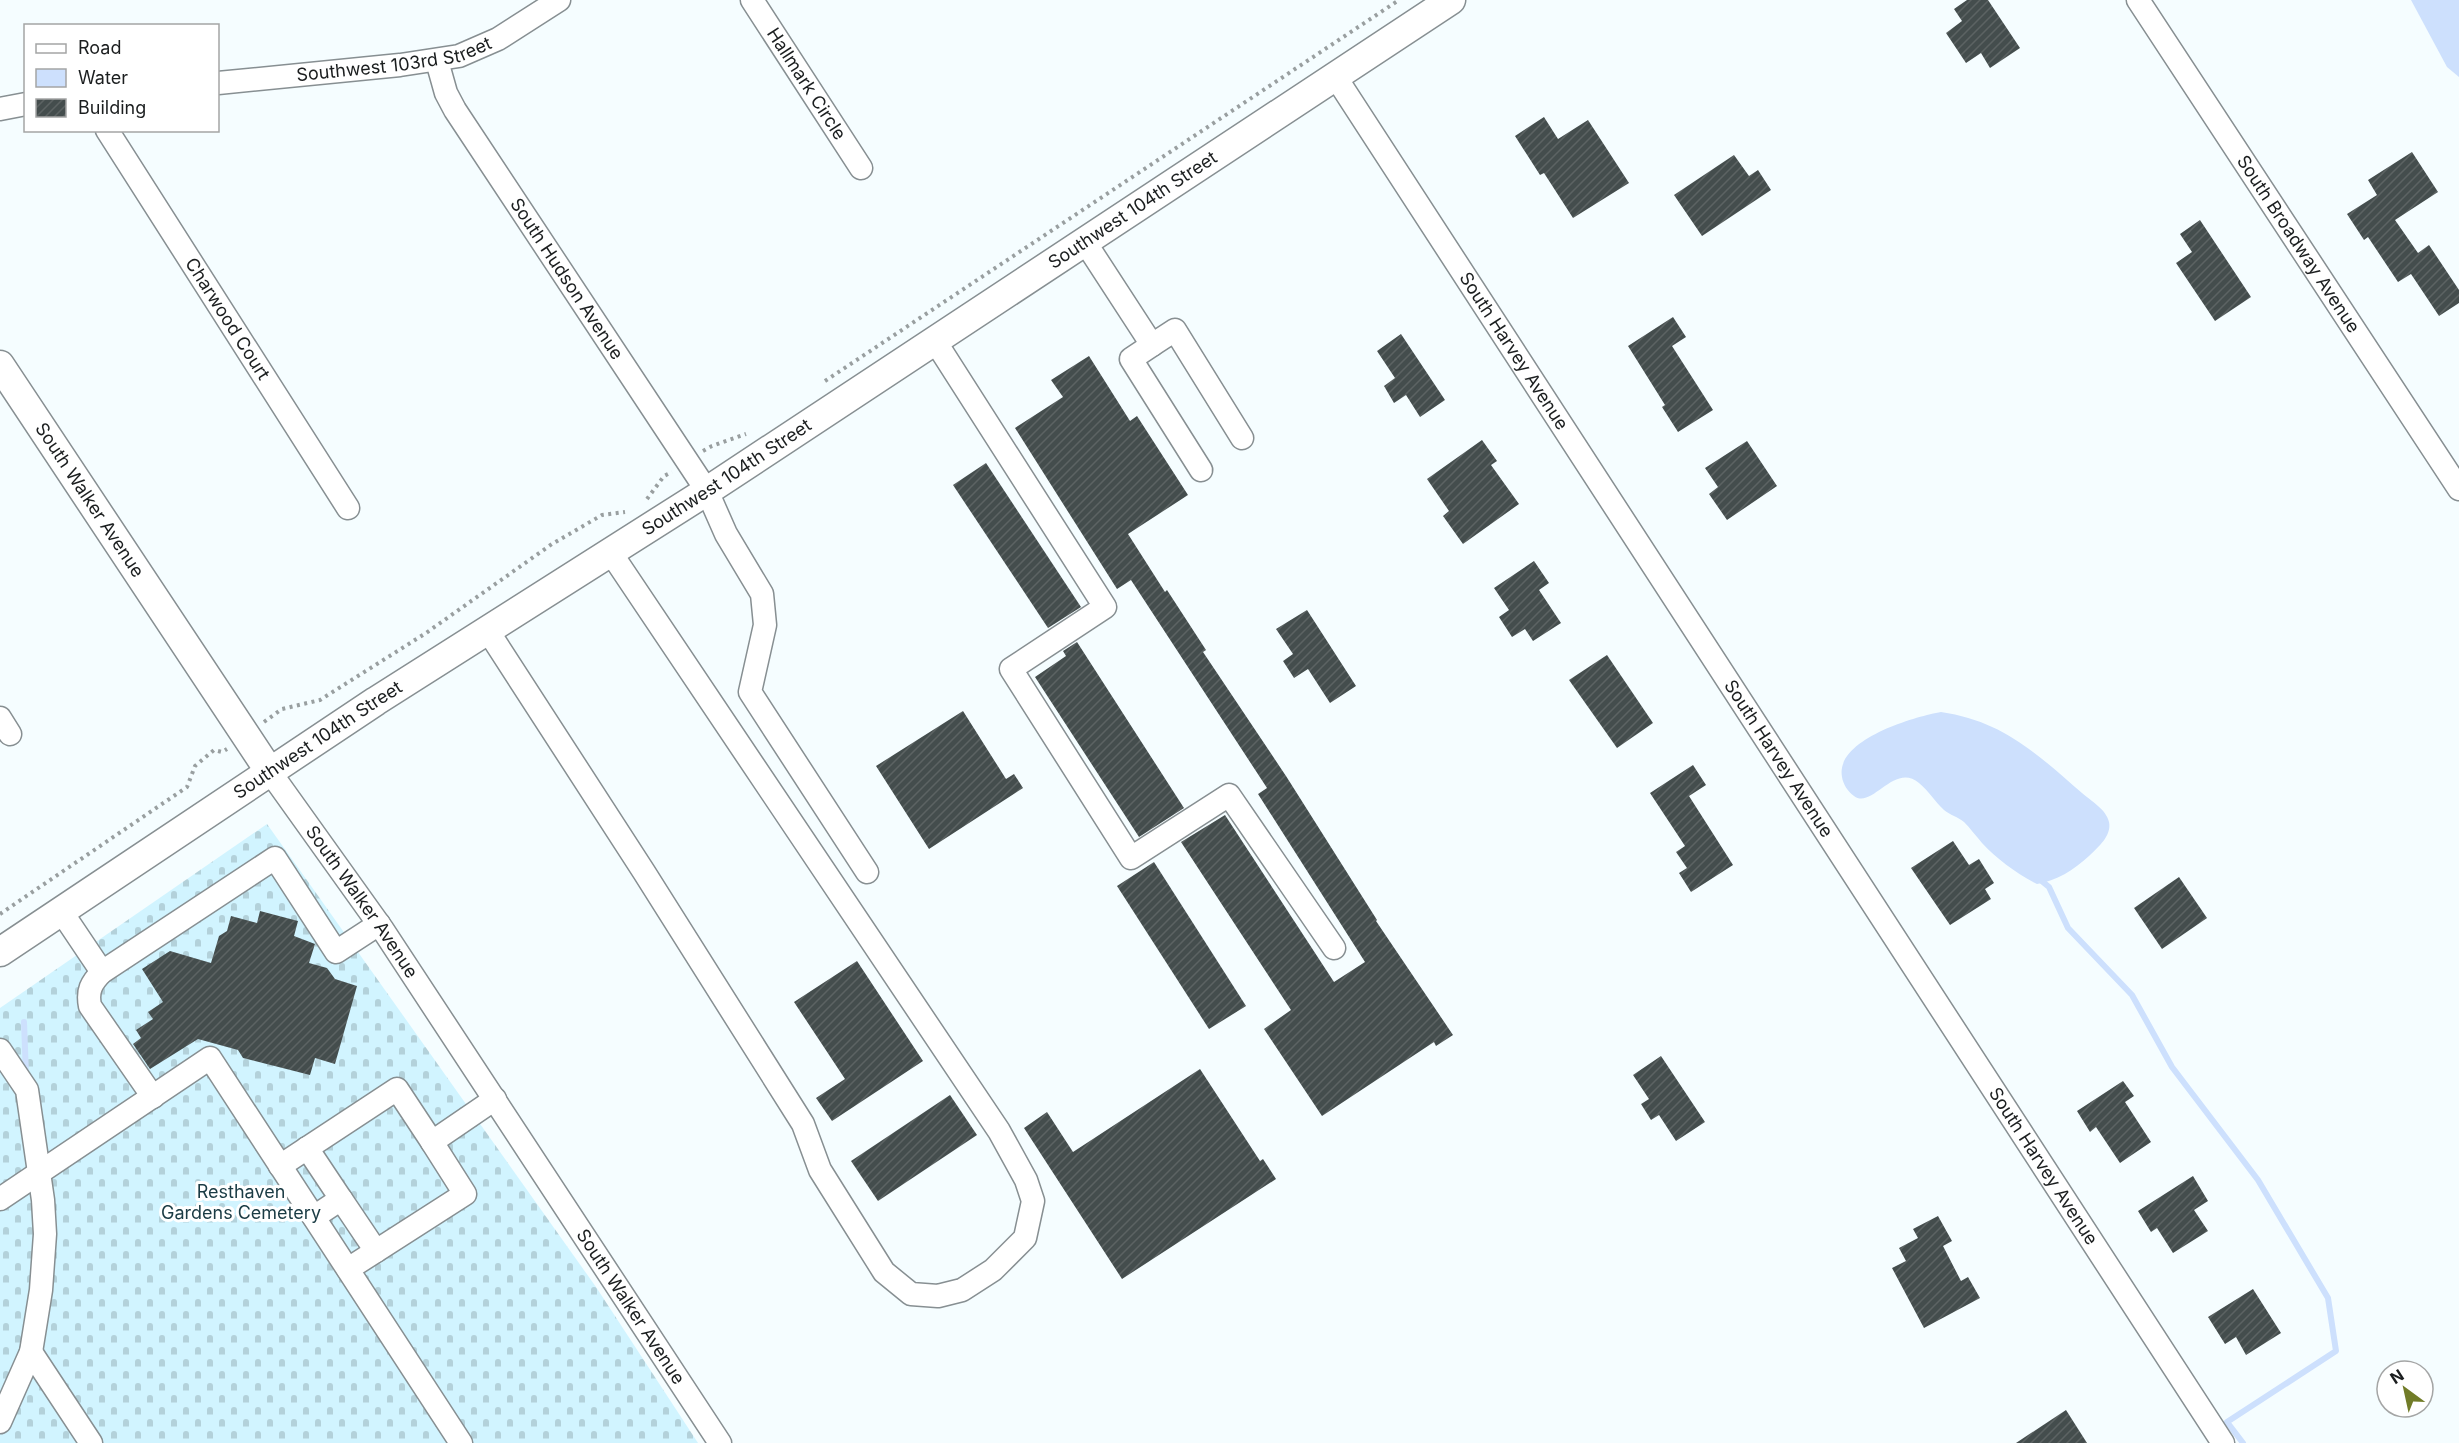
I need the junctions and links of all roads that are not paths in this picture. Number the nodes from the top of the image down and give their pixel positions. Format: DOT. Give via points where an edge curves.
graph roads {
  1 [pos="559,0"];
  2 [pos="752,0"];
  3 [pos="1451,0"];
  4 [pos="2138,0"];
  5 [pos="436,61"];
  6 [pos="1335,76"];
  7 [pos="219,83"];
  8 [pos="24,104"];
  9 [pos="0,109"];
  10 [pos="108,132"];
  11 [pos="861,168"];
  12 [pos="1085,242"];
  13 [pos="935,341"];
  14 [pos="1152,345"];
  15 [pos="0,365"];
  16 [pos="1242,438"];
  17 [pos="1202,470"];
  18 [pos="2459,489"];
  19 [pos="707,491"];
  20 [pos="348,508"];
  21 [pos="611,553"];
  22 [pos="488,631"];
  23 [pos="270,772"];
  24 [pos="867,872"];
  25 [pos="61,910"];
  26 [pos="379,924"];
  27 [pos="1334,948"];
  28 [pos="0,952"];
  29 [pos="102,972"];
  30 [pos="0,1050"];
  31 [pos="153,1097"];
  32 [pos="495,1099"];
  33 [pos="432,1142"];
  34 [pos="307,1148"];
  35 [pos="280,1166"];
  36 [pos="38,1174"];
  37 [pos="0,1199"];
  38 [pos="341,1199"];
  39 [pos="314,1217"];
  40 [pos="376,1251"];
  41 [pos="348,1269"];
  42 [pos="31,1352"];
  43 [pos="0,1422"];
  44 [pos="452,1440"];
  45 [pos="91,1443"];
  46 [pos="720,1443"];
  47 [pos="2223,1443"];
  1 -- 5 [label="street, Southwest 103rd Street" via="483,46"];
  2 -- 11 [label="street, Hallmark Circle"];
  3 -- 6 [label="main road, Southwest 104th Street"];
  4 -- 18 [label="street, South Broadway Avenue"];
  5 -- 7 [label="street, Southwest 103rd Street"];
  5 -- 19 [label="street, South Hudson Avenue" via="455,110"];
  6 -- 12 [label="main road, Southwest 104th Street"];
  6 -- 47 [label="street, South Harvey Avenue"];
  8 -- 9 [label="street"];
  10 -- 20 [label="street, Charwood Court"];
  12 -- 13 [label="main road, Southwest 104th Street"];
  12 -- 14 [label="street"];
  13 -- 19 [label="main road, Southwest 104th Street"];
  13 -- 27 [label="street" via="1105,607 1032,643 1011,669 1131,858 1229,795"];
  14 -- 16 [label="street" via="1175,330"];
  14 -- 17 [label="street" via="1131,359"];
  15 -- 23 [label="main road, South Walker Avenue"];
  19 -- 21 [label="main road, Southwest 104th Street"];
  19 -- 24 [label="street, South Hudson Avenue" via="726,534 762,594 765,625 750,692"];
  21 -- 22 [label="main road, Southwest 104th Street"];
  21 -- 22 [label="street" via="999,1131 1026,1180 1034,1201 1025,1238 993,1270 962,1290 938,1296 911,1294 884,1272 820,1170 803,1124"];
  22 -- 23 [label="main road, Southwest 104th Street"];
  23 -- 25 [label="main road, Southwest 104th Street"];
  23 -- 26 [label="street, South Walker Avenue"];
  25 -- 28 [label="main road, Southwest 104th Street"];
  25 -- 29 [label="street"];
  26 -- 29 [label="street" via="336,952 275,858"];
  26 -- 32 [label="street, South Walker Avenue"];
  29 -- 31 [label="street" via="88,994 90,1006"];
  30 -- 36 [label="street" via="27,1090"];
  31 -- 35 [label="street" via="210,1058"];
  31 -- 36 [label="street"];
  32 -- 33 [label="street"];
  32 -- 46 [label="street, South Walker Avenue"];
  33 -- 34 [label="street" via="397,1089"];
  33 -- 40 [label="street" via="465,1194"];
  34 -- 35 [label="street"];
  34 -- 38 [label="street"];
  35 -- 39 [label="street"];
  36 -- 37 [label="street"];
  36 -- 42 [label="street" via="45,1234"];
  38 -- 39 [label="street"];
  38 -- 40 [label="street"];
  39 -- 41 [label="street"];
  40 -- 41 [label="street"];
  41 -- 44 [label="street"];
  42 -- 43 [label="street"];
  42 -- 45 [label="street"];
}
